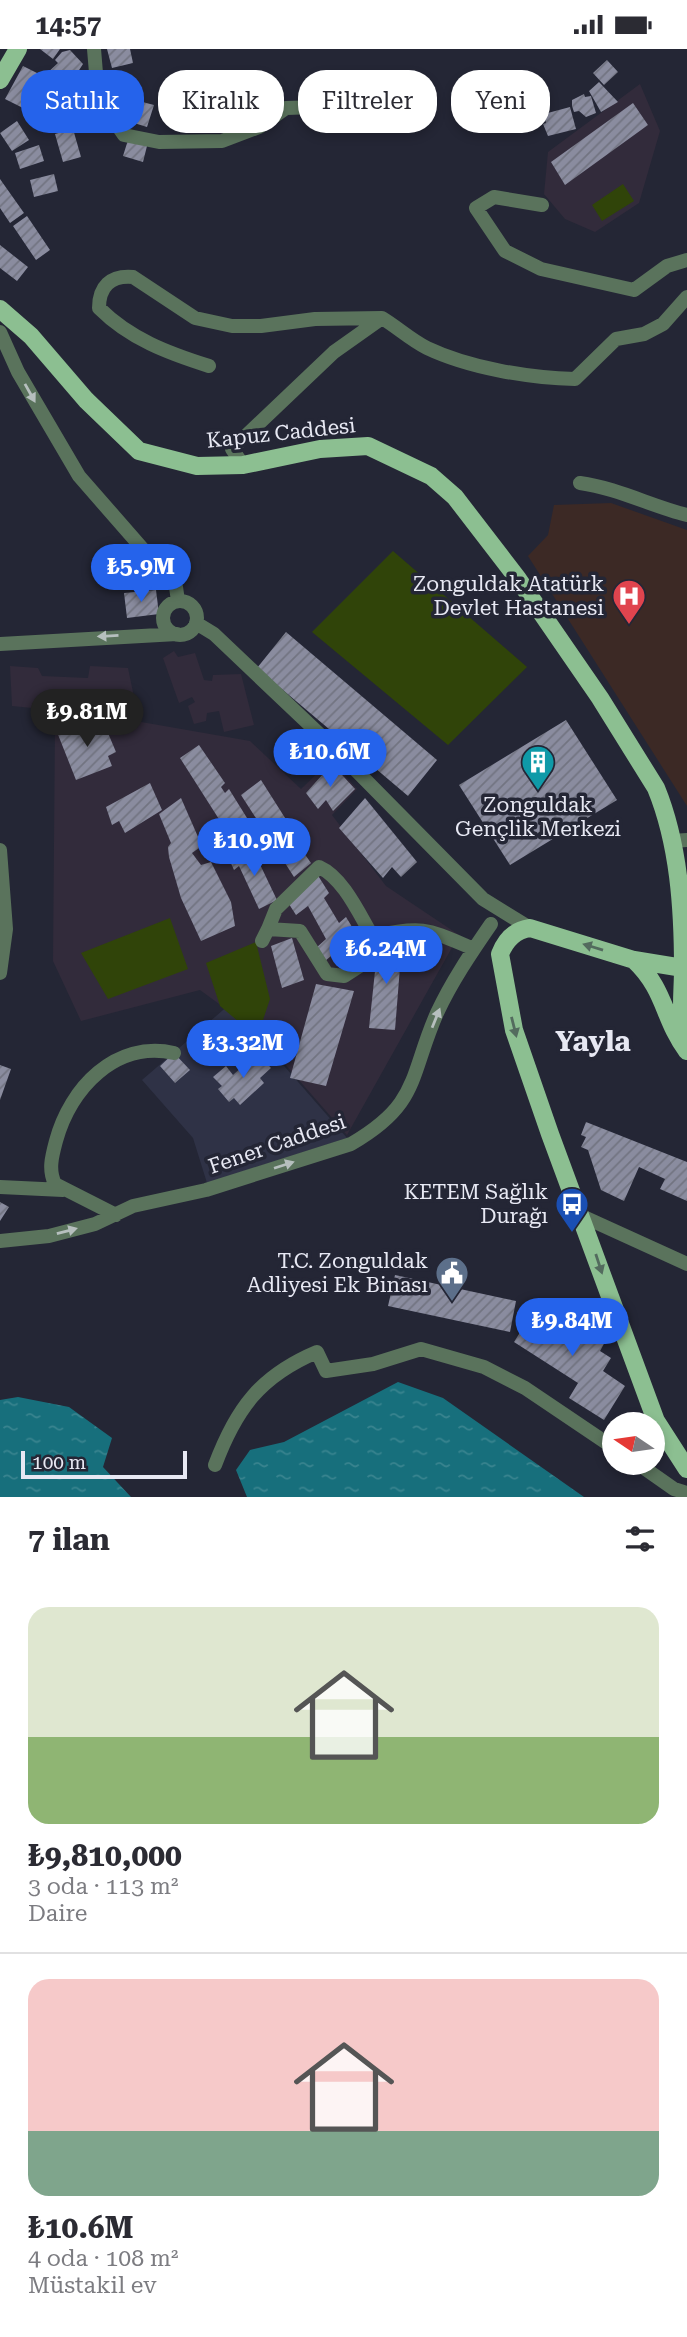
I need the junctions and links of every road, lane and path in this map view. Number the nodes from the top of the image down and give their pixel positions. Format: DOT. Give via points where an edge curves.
graph roads {
  1 [pos="18,49"];
  2 [pos="94,49"];
  3 [pos="0,80"];
  4 [pos="298,108"];
  5 [pos="542,205"];
  6 [pos="687,260"];
  7 [pos="687,297"];
  8 [pos="0,309"];
  9 [pos="382,318"];
  10 [pos="0,332"];
  11 [pos="209,366"];
  12 [pos="243,465"];
  13 [pos="580,483"];
  14 [pos="687,515"];
  15 [pos="178,601"];
  16 [pos="196,623"];
  17 [pos="177,634"];
  18 [pos="3,645"];
  19 [pos="679,840"];
  20 [pos="0,850"];
  21 [pos="482,899"];
  22 [pos="491,924"];
  23 [pos="530,928"];
  24 [pos="681,938"];
  25 [pos="374,939"];
  26 [pos="474,949"];
  27 [pos="500,954"];
  28 [pos="634,960"];
  29 [pos="685,970"];
  30 [pos="0,974"];
  31 [pos="687,1039"];
  32 [pos="687,1051"];
  33 [pos="174,1053"];
  34 [pos="0,1187"];
  35 [pos="63,1190"];
  36 [pos="116,1215"];
  37 [pos="584,1217"];
  38 [pos="0,1241"];
  39 [pos="687,1265"];
  40 [pos="602,1440"];
  41 [pos="215,1465"];
  42 [pos="687,1469"];
  43 [pos="654,1475"];
  44 [pos="687,1493"];
  1 -- 3 [label="main road"];
  2 -- 4 [label="street" via="98,97 124,135 159,142 222,141 259,127 286,108"];
  5 -- 6 [label="street" via="494,197 476,208 505,251 541,269 634,290 667,266"];
  7 -- 9 [label="street" via="663,324 644,334 616,339 575,379 533,378 464,360 426,347"];
  8 -- 12 [label="main road, Kapuz Caddesi" via="139,451 197,465"];
  9 -- 11 [label="street" via="232,326 195,318 133,277 121,276 106,283 99,294 99,308 113,322 152,346"];
  9 -- 12 [label="street" via="334,352 232,449"];
  10 -- 15 [label="street, one-way" via="79,476 176,587"];
  12 -- 19 [label="main road, Kapuz Caddesi" via="320,449 368,446 431,476 456,497 600,698 656,788"];
  13 -- 14 [label="street" via="603,486"];
  15 -- 16 [label="street" via="193,607"];
  15 -- 17 [label="street" via="169,605 163,619"];
  16 -- 17 [label="street" via="190,631"];
  16 -- 21 [label="street" via="214,634 333,747"];
  17 -- 18 [label="street, one-way"];
  19 -- 24 [label="main road, Kapuz Caddesi"];
  20 -- 30 [label="street" via="6,929"];
  21 -- 22 [label="street"];
  21 -- 23 [label="street"];
  22 -- 26 [label="street, Fener Caddesi"];
  22 -- 27 [label="street"];
  23 -- 27 [label="main road" via="510,937"];
  28 -- 23 [label="main road, one-way"];
  24 -- 28 [label="main road" via="667,951"];
  24 -- 29 [label="main road, Kapuz Caddesi"];
  25 -- 25 [label="street" via="361,965 344,977 327,974 300,931 265,935 276,909 319,867 345,893"];
  25 -- 26 [label="street" via="423,928"];
  36 -- 26 [label="street, Fener Caddesi, one-way" via="133,1206 206,1190 351,1144 369,1133 401,1104 413,1084 437,1014"];
  27 -- 37 [label="main road, one-way" via="514,1030"];
  28 -- 29 [label="main road"];
  28 -- 32 [label="main road" via="661,993 677,1038"];
  29 -- 31 [label="main road, Kapuz Caddesi" via="681,1010"];
  33 -- 35 [label="street" via="155,1048 124,1057 81,1088 53,1151 51,1176"];
  34 -- 35 [label="street"];
  35 -- 36 [label="street"];
  38 -- 36 [label="street, Fener Caddesi, one-way" via="49,1236"];
  37 -- 39 [label="street"];
  37 -- 42 [label="main road, one-way" via="656,1421"];
  40 -- 41 [label="street" via="525,1388 484,1367 421,1349 373,1364 326,1371 317,1352 288,1364 256,1389 229,1429"];
  43 -- 44 [label="street"];
}
